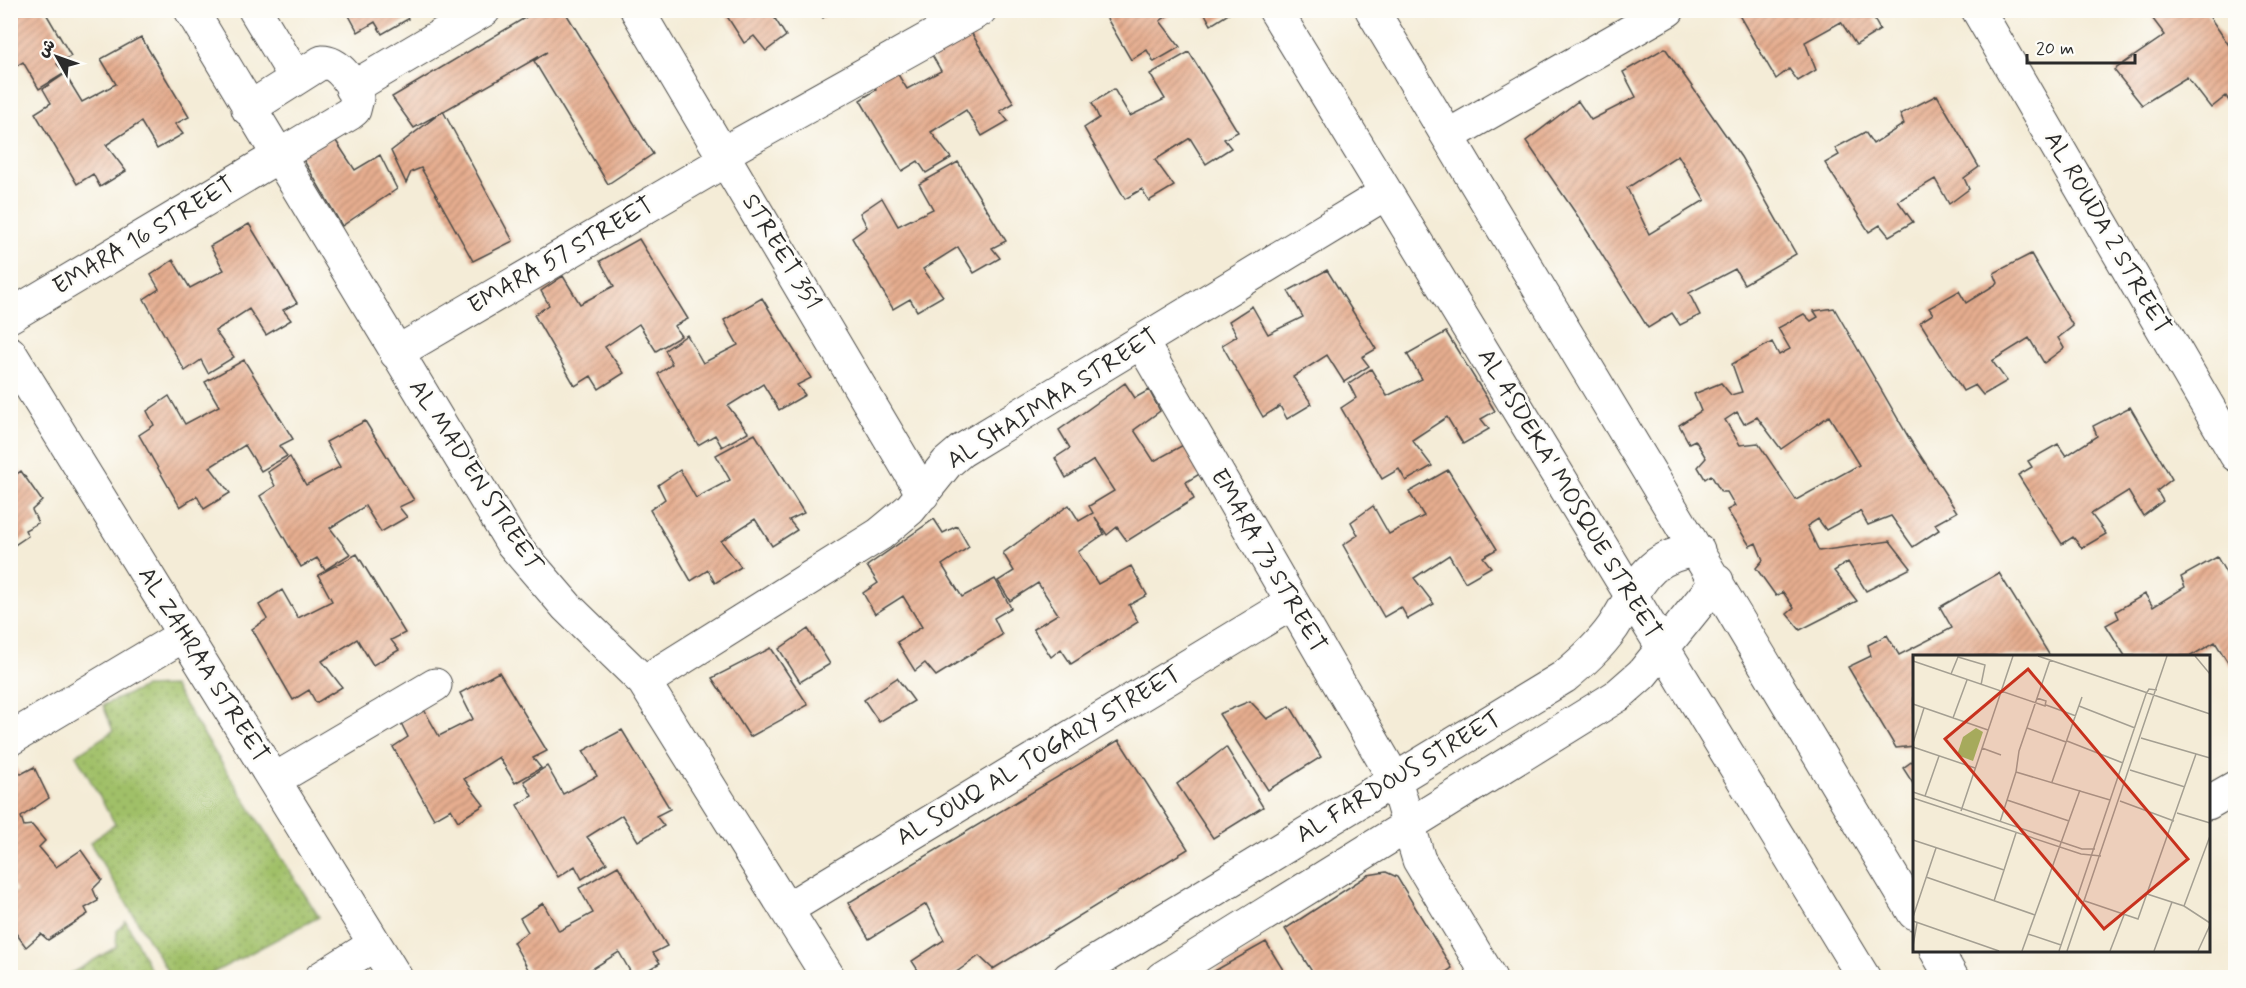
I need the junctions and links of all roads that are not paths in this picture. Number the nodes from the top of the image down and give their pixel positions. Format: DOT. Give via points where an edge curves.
graph roads {
  1 [pos="191,10"];
  2 [pos="255,10"];
  3 [pos="484,10"];
  4 [pos="637,10"];
  5 [pos="980,10"];
  6 [pos="1275,10"];
  7 [pos="1372,10"];
  8 [pos="1668,10"];
  9 [pos="1978,10"];
  10 [pos="296,78"];
  11 [pos="352,88"];
  12 [pos="248,109"];
  13 [pos="1448,136"];
  14 [pos="277,157"];
  15 [pos="724,157"];
  16 [pos="1386,193"];
  17 [pos="10,316"];
  18 [pos="1142,343"];
  19 [pos="396,352"];
  20 [pos="10,353"];
  21 [pos="2235,455"];
  22 [pos="923,494"];
  23 [pos="1698,550"];
  24 [pos="1717,581"];
  25 [pos="1630,594"];
  26 [pos="1292,603"];
  27 [pos="184,635"];
  28 [pos="1663,648"];
  29 [pos="644,682"];
  30 [pos="435,685"];
  31 [pos="10,739"];
  32 [pos="274,780"];
  33 [pos="1395,780"];
  34 [pos="2235,787"];
  35 [pos="2210,802"];
  36 [pos="1408,827"];
  37 [pos="787,909"];
  38 [pos="1913,911"];
  39 [pos="375,944"];
  40 [pos="321,978"];
  41 [pos="396,978"];
  42 [pos="829,978"];
  43 [pos="1069,978"];
  44 [pos="1162,978"];
  45 [pos="1490,978"];
  46 [pos="1864,978"];
  1 -- 12 [label="street, AL MAD'EN STREET"];
  2 -- 10 [label="street"];
  3 -- 11 [label="street"];
  4 -- 15 [label="street, STREET 351"];
  5 -- 15 [label="street, EMARA 57 STREET"];
  6 -- 16 [label="street, AL ASDEKA' MOSQUE STREET"];
  7 -- 13 [label="street"];
  8 -- 13 [label="street"];
  9 -- 21 [label="street, AL ROUDA 2 STREET"];
  10 -- 11 [label="street" via="317,64 328,62 338,68"];
  10 -- 12 [label="street"];
  11 -- 14 [label="street, EMARA 16 STREET" via="357,98 354,110"];
  12 -- 14 [label="street, AL MAD'EN STREET"];
  13 -- 23 [label="street"];
  14 -- 17 [label="street, EMARA 16 STREET"];
  14 -- 19 [label="street, AL MAD'EN STREET"];
  15 -- 19 [label="street, EMARA 57 STREET"];
  15 -- 22 [label="street, STREET 351"];
  16 -- 18 [label="street, AL SHAIMAA STREET"];
  16 -- 25 [label="street, AL ASDEKA' MOSQUE STREET"];
  18 -- 22 [label="street, AL SHAIMAA STREET" via="961,451"];
  18 -- 26 [label="street, EMARA 73 STREET"];
  19 -- 29 [label="street, AL MAD'EN STREET" via="512,543 567,607"];
  20 -- 27 [label="street, AL ZAHRAA STREET"];
  22 -- 29 [label="street, AL SHAIMAA STREET" via="880,534"];
  23 -- 24 [label="street"];
  23 -- 25 [label="street, AL FARDOUS STREET" via="1659,561"];
  24 -- 28 [label="street, AL FARDOUS STREET"];
  24 -- 38 [label="street"];
  25 -- 28 [label="street, AL ASDEKA' MOSQUE STREET"];
  25 -- 33 [label="street, AL FARDOUS STREET" via="1613,626 1591,654 1564,677"];
  26 -- 33 [label="street, EMARA 73 STREET"];
  26 -- 37 [label="street, AL SOUQ AL TOGARY STREET"];
  27 -- 31 [label="street"];
  27 -- 32 [label="street, AL ZAHRAA STREET"];
  28 -- 36 [label="street, AL FARDOUS STREET" via="1642,674 1591,714"];
  28 -- 46 [label="street, AL ASDEKA' MOSQUE STREET"];
  29 -- 37 [label="street, AL MAD'EN STREET"];
  30 -- 32 [label="street"];
  32 -- 39 [label="street, AL ZAHRAA STREET"];
  33 -- 36 [label="street, EMARA 73 STREET"];
  33 -- 43 [label="street, AL FARDOUS STREET"];
  34 -- 35 [label="street"];
  36 -- 44 [label="street, AL FARDOUS STREET"];
  36 -- 45 [label="street, EMARA 73 STREET" via="1424,869"];
  37 -- 42 [label="street, AL MAD'EN STREET"];
  39 -- 40 [label="street"];
  39 -- 41 [label="street, AL ZAHRAA STREET"];
}
